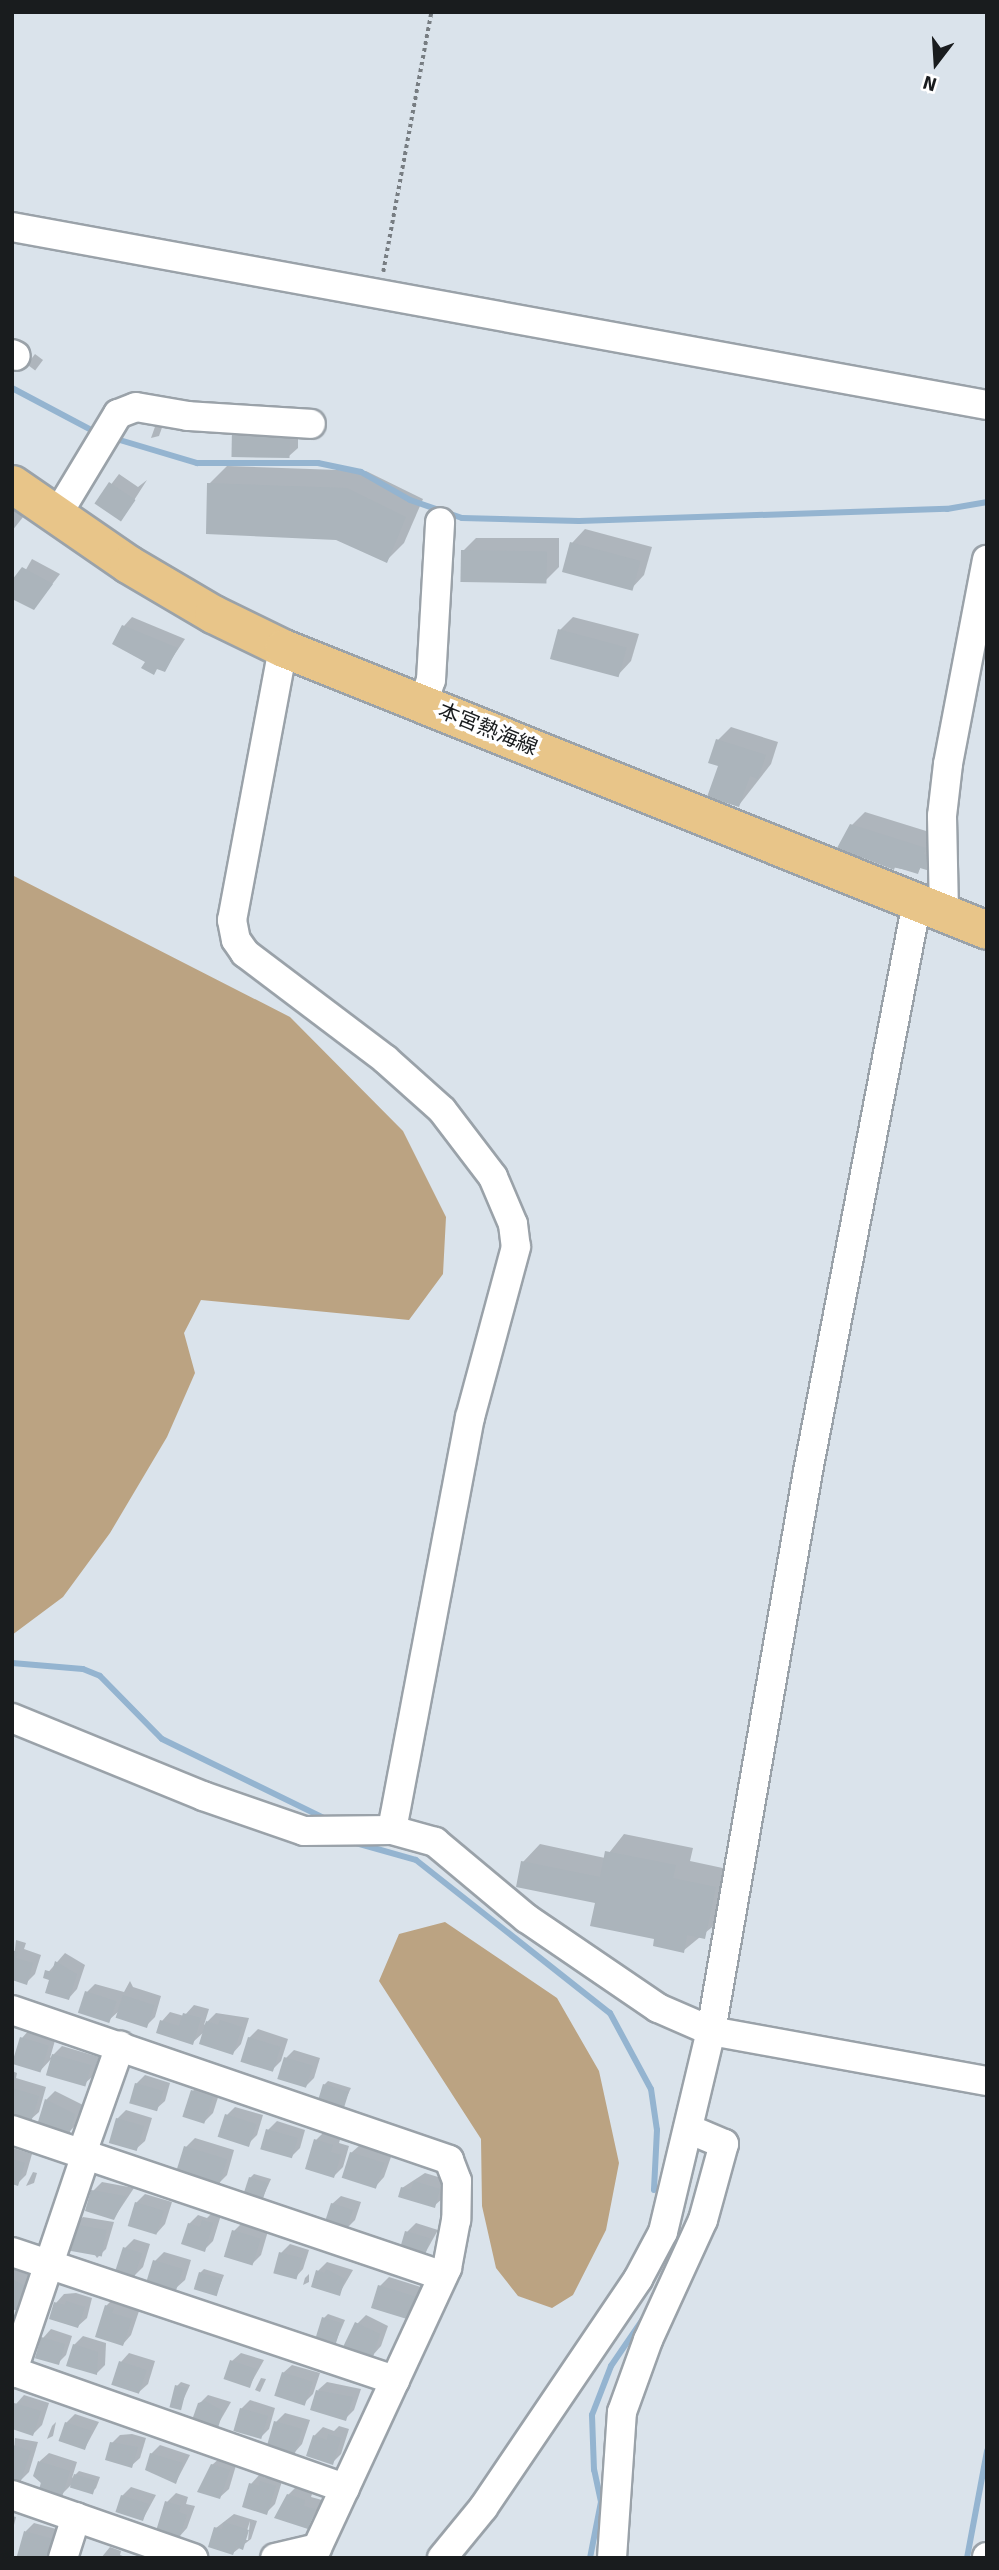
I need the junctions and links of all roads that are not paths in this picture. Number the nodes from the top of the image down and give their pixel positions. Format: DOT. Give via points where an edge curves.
graph roads {
  1 [pos="12,227"];
  2 [pos="987,405"];
  3 [pos="311,424"];
  4 [pos="12,484"];
  5 [pos="57,515"];
  6 [pos="440,522"];
  7 [pos="987,560"];
  8 [pos="283,648"];
  9 [pos="424,703"];
  10 [pos="931,907"];
  11 [pos="987,930"];
  12 [pos="12,1718"];
  13 [pos="392,1830"];
  14 [pos="12,2010"];
  15 [pos="712,2031"];
  16 [pos="120,2046"];
  17 [pos="987,2081"];
  18 [pos="688,2129"];
  19 [pos="12,2130"];
  20 [pos="84,2154"];
  21 [pos="12,2252"];
  22 [pos="49,2264"];
  23 [pos="443,2276"];
  24 [pos="12,2372"];
  25 [pos="395,2380"];
  26 [pos="345,2488"];
  27 [pos="12,2495"];
  28 [pos="76,2517"];
  29 [pos="63,2558"];
  30 [pos="193,2558"];
  31 [pos="275,2558"];
  32 [pos="442,2558"];
  33 [pos="612,2558"];
  1 -- 2 [label="street"];
  3 -- 5 [label="street" via="188,416 136,407 118,414"];
  4 -- 5 [label="main road, 本宮熱海線"];
  5 -- 8 [label="main road, 本宮熱海線" via="213,614"];
  6 -- 9 [label="street" via="431,680"];
  7 -- 10 [label="street" via="948,764"];
  8 -- 9 [label="main road, 本宮熱海線"];
  8 -- 13 [label="street" via="233,920 236,940 245,953 385,1059 442,1110 493,1177 514,1236 510,1279 470,1418"];
  9 -- 10 [label="main road, 本宮熱海線"];
  10 -- 11 [label="main road, 本宮熱海線"];
  10 -- 15 [label="street" via="808,1471"];
  12 -- 13 [label="street" via="203,1796 304,1831"];
  13 -- 15 [label="street" via="435,1842 526,1918 658,2008 684,2023"];
  14 -- 16 [label="street"];
  15 -- 17 [label="street"];
  15 -- 18 [label="street"];
  16 -- 20 [label="street"];
  16 -- 23 [label="street" via="449,2160 457,2180 456,2220"];
  18 -- 32 [label="street" via="663,2232 638,2279 483,2508"];
  18 -- 33 [label="street" via="724,2144 703,2220 648,2340 622,2412"];
  19 -- 20 [label="street"];
  20 -- 22 [label="street"];
  20 -- 23 [label="street"];
  21 -- 22 [label="street"];
  22 -- 24 [label="street"];
  22 -- 25 [label="street"];
  23 -- 25 [label="street"];
  24 -- 26 [label="street"];
  25 -- 26 [label="street"];
  26 -- 31 [label="street" via="317,2548"];
  27 -- 28 [label="street"];
  28 -- 29 [label="street"];
  28 -- 30 [label="street"];
}
